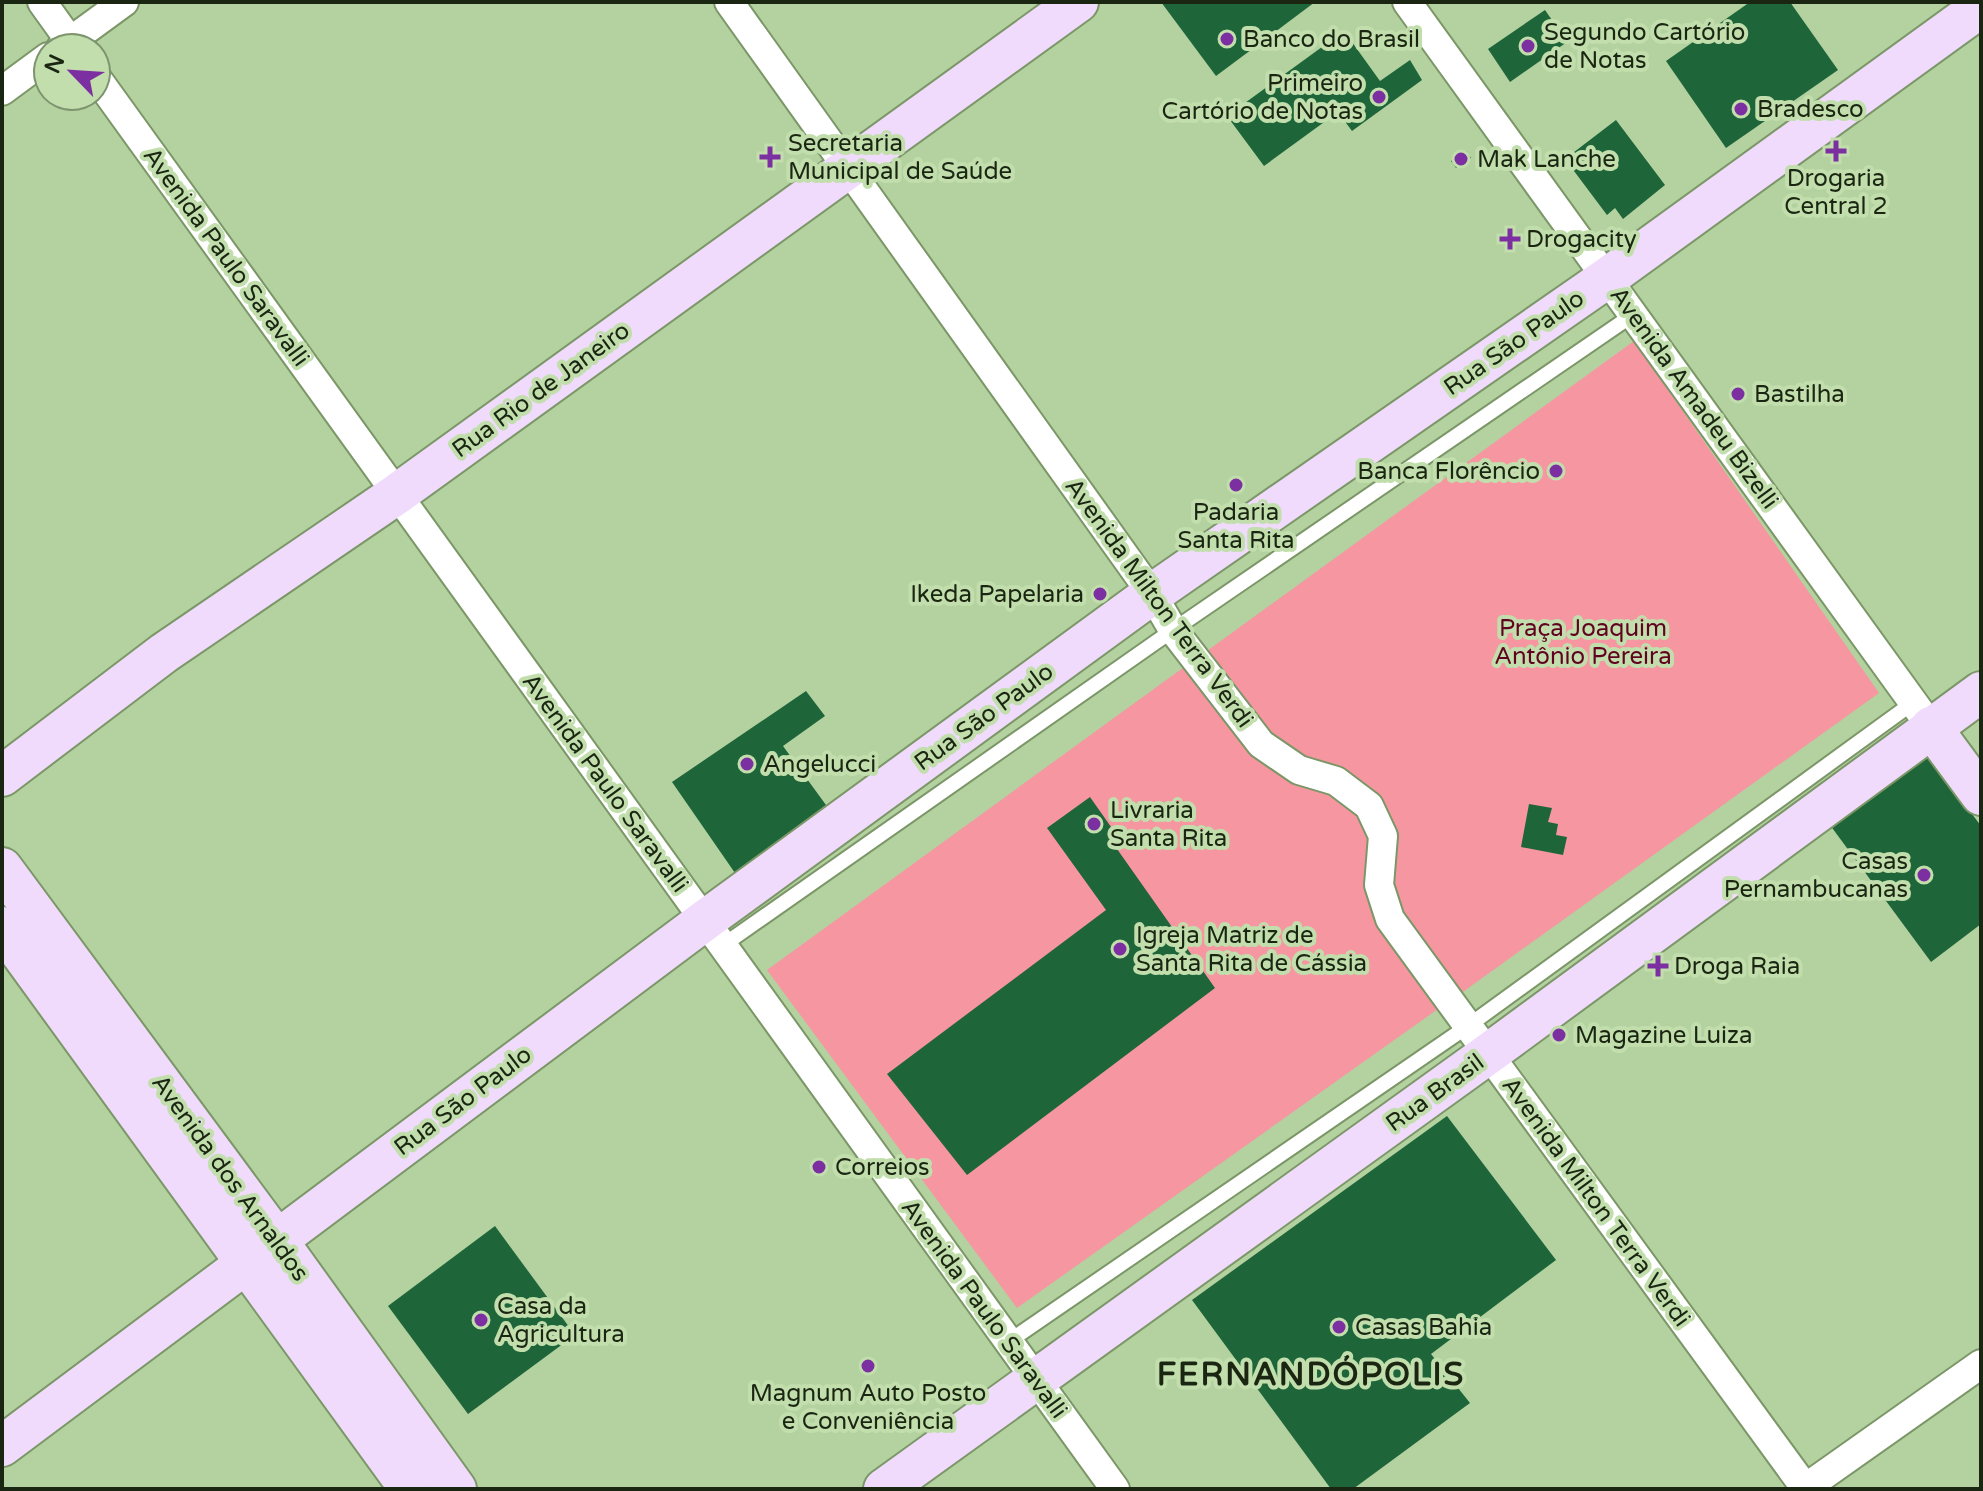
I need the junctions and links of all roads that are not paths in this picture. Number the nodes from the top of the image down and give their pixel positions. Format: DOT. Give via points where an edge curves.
graph roads {
  1 [pos="42,2"];
  2 [pos="124,2"];
  3 [pos="729,2"];
  4 [pos="1078,2"];
  5 [pos="1407,2"];
  6 [pos="1981,7"];
  7 [pos="56,32"];
  8 [pos="86,32"];
  9 [pos="32,71"];
  10 [pos="2,91"];
  11 [pos="112,99"];
  12 [pos="847,170"];
  13 [pos="1607,278"];
  14 [pos="1634,314"];
  15 [pos="397,494"];
  16 [pos="1152,594"];
  17 [pos="1173,630"];
  18 [pos="1981,692"];
  19 [pos="1922,714"];
  20 [pos="2,776"];
  21 [pos="1981,795"];
  22 [pos="2,868"];
  23 [pos="2,927"];
  24 [pos="713,934"];
  25 [pos="1478,1040"];
  26 [pos="261,1251"];
  27 [pos="1008,1342"];
  28 [pos="1981,1364"];
  29 [pos="1037,1381"];
  30 [pos="2,1446"];
  31 [pos="410,1489"];
  32 [pos="456,1489"];
  33 [pos="884,1489"];
  34 [pos="1115,1489"];
  35 [pos="1805,1489"];
  1 -- 7 [label="street"];
  2 -- 8 [label="street"];
  3 -- 12 [label="street, Avenida Milton Terra Verdi"];
  4 -- 12 [label="main road, Rua Rio de Janeiro"];
  5 -- 13 [label="street, Avenida Amadeu Bizelli"];
  6 -- 13 [label="main road, Rua São Paulo"];
  9 -- 10 [label="street"];
  11 -- 15 [label="street, Avenida Paulo Saravalli"];
  12 -- 15 [label="main road, Rua Rio de Janeiro"];
  12 -- 16 [label="street, Avenida Milton Terra Verdi"];
  13 -- 14 [label="street, Avenida Amadeu Bizelli"];
  13 -- 16 [label="main road, Rua São Paulo"];
  14 -- 17 [label="lane, Rua São Paulo"];
  14 -- 19 [label="street, Avenida Amadeu Bizelli"];
  15 -- 20 [label="main road, Rua Rio de Janeiro" via="164,653"];
  15 -- 24 [label="street, Avenida Paulo Saravalli"];
  16 -- 17 [label="street, Avenida Milton Terra Verdi"];
  16 -- 24 [label="main road, Rua São Paulo"];
  17 -- 24 [label="lane, Rua São Paulo"];
  17 -- 25 [label="street, Avenida Milton Terra Verdi" via="1261,744 1299,770 1336,781 1369,806 1383,836 1379,885 1390,919"];
  18 -- 19 [label="main road, Rua Brasil"];
  19 -- 21 [label="main road, Avenida Amadeu Bizelli"];
  19 -- 25 [label="main road, Rua Brasil"];
  22 -- 26 [label="main road, Avenida dos Arnaldos"];
  23 -- 26 [label="main road, Avenida dos Arnaldos"];
  24 -- 26 [label="main road, Rua São Paulo"];
  24 -- 27 [label="street, Avenida Paulo Saravalli"];
  25 -- 27 [label="lane, Rua Brasil"];
  25 -- 29 [label="main road, Rua Brasil"];
  25 -- 35 [label="street, Avenida Milton Terra Verdi"];
  26 -- 30 [label="main road, Rua São Paulo"];
  26 -- 31 [label="main road, Avenida dos Arnaldos"];
  26 -- 32 [label="main road, Avenida dos Arnaldos"];
  27 -- 29 [label="street, Avenida Paulo Saravalli"];
  28 -- 35 [label="street"];
  29 -- 33 [label="main road, Rua Brasil"];
  29 -- 34 [label="street, Avenida Paulo Saravalli"];
}
